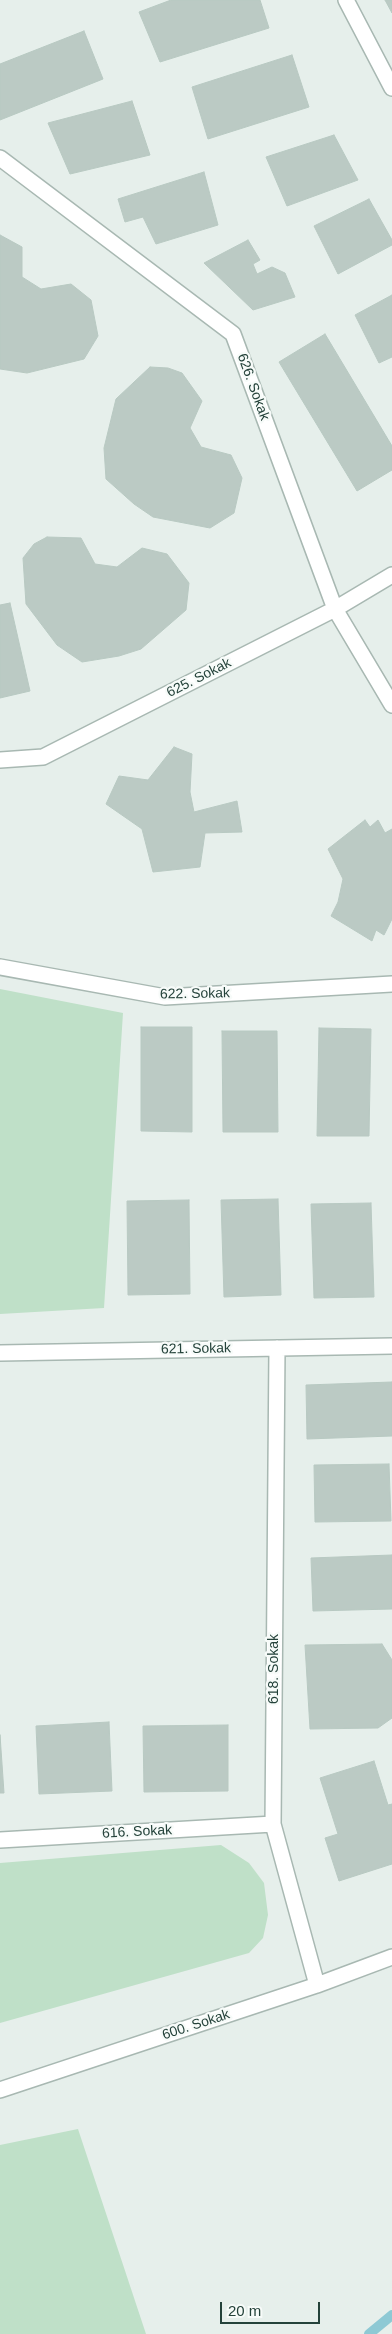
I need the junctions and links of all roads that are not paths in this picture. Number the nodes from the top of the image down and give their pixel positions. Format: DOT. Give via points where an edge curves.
graph roads {
  1 [pos="346,0"];
  2 [pos="392,88"];
  3 [pos="0,158"];
  4 [pos="392,575"];
  5 [pos="335,609"];
  6 [pos="392,705"];
  7 [pos="0,760"];
  8 [pos="0,968"];
  9 [pos="392,984"];
  10 [pos="392,1346"];
  11 [pos="277,1348"];
  12 [pos="0,1353"];
  13 [pos="273,1824"];
  14 [pos="0,1840"];
  15 [pos="392,1957"];
  16 [pos="317,1985"];
  17 [pos="0,2090"];
  1 -- 2 [label="street"];
  3 -- 5 [label="street, 626. Sokak" via="233,334"];
  4 -- 5 [label="street, 625. Sokak"];
  5 -- 6 [label="street, 626. Sokak"];
  5 -- 7 [label="street, 625. Sokak" via="43,757"];
  8 -- 9 [label="street, 622. Sokak" via="164,997"];
  10 -- 11 [label="street, 621. Sokak"];
  11 -- 12 [label="street, 621. Sokak"];
  11 -- 13 [label="street, 618. Sokak"];
  13 -- 14 [label="street, 616. Sokak"];
  13 -- 16 [label="street, 618. Sokak"];
  15 -- 16 [label="street, 600. Sokak"];
  16 -- 17 [label="street, 600. Sokak"];
}
